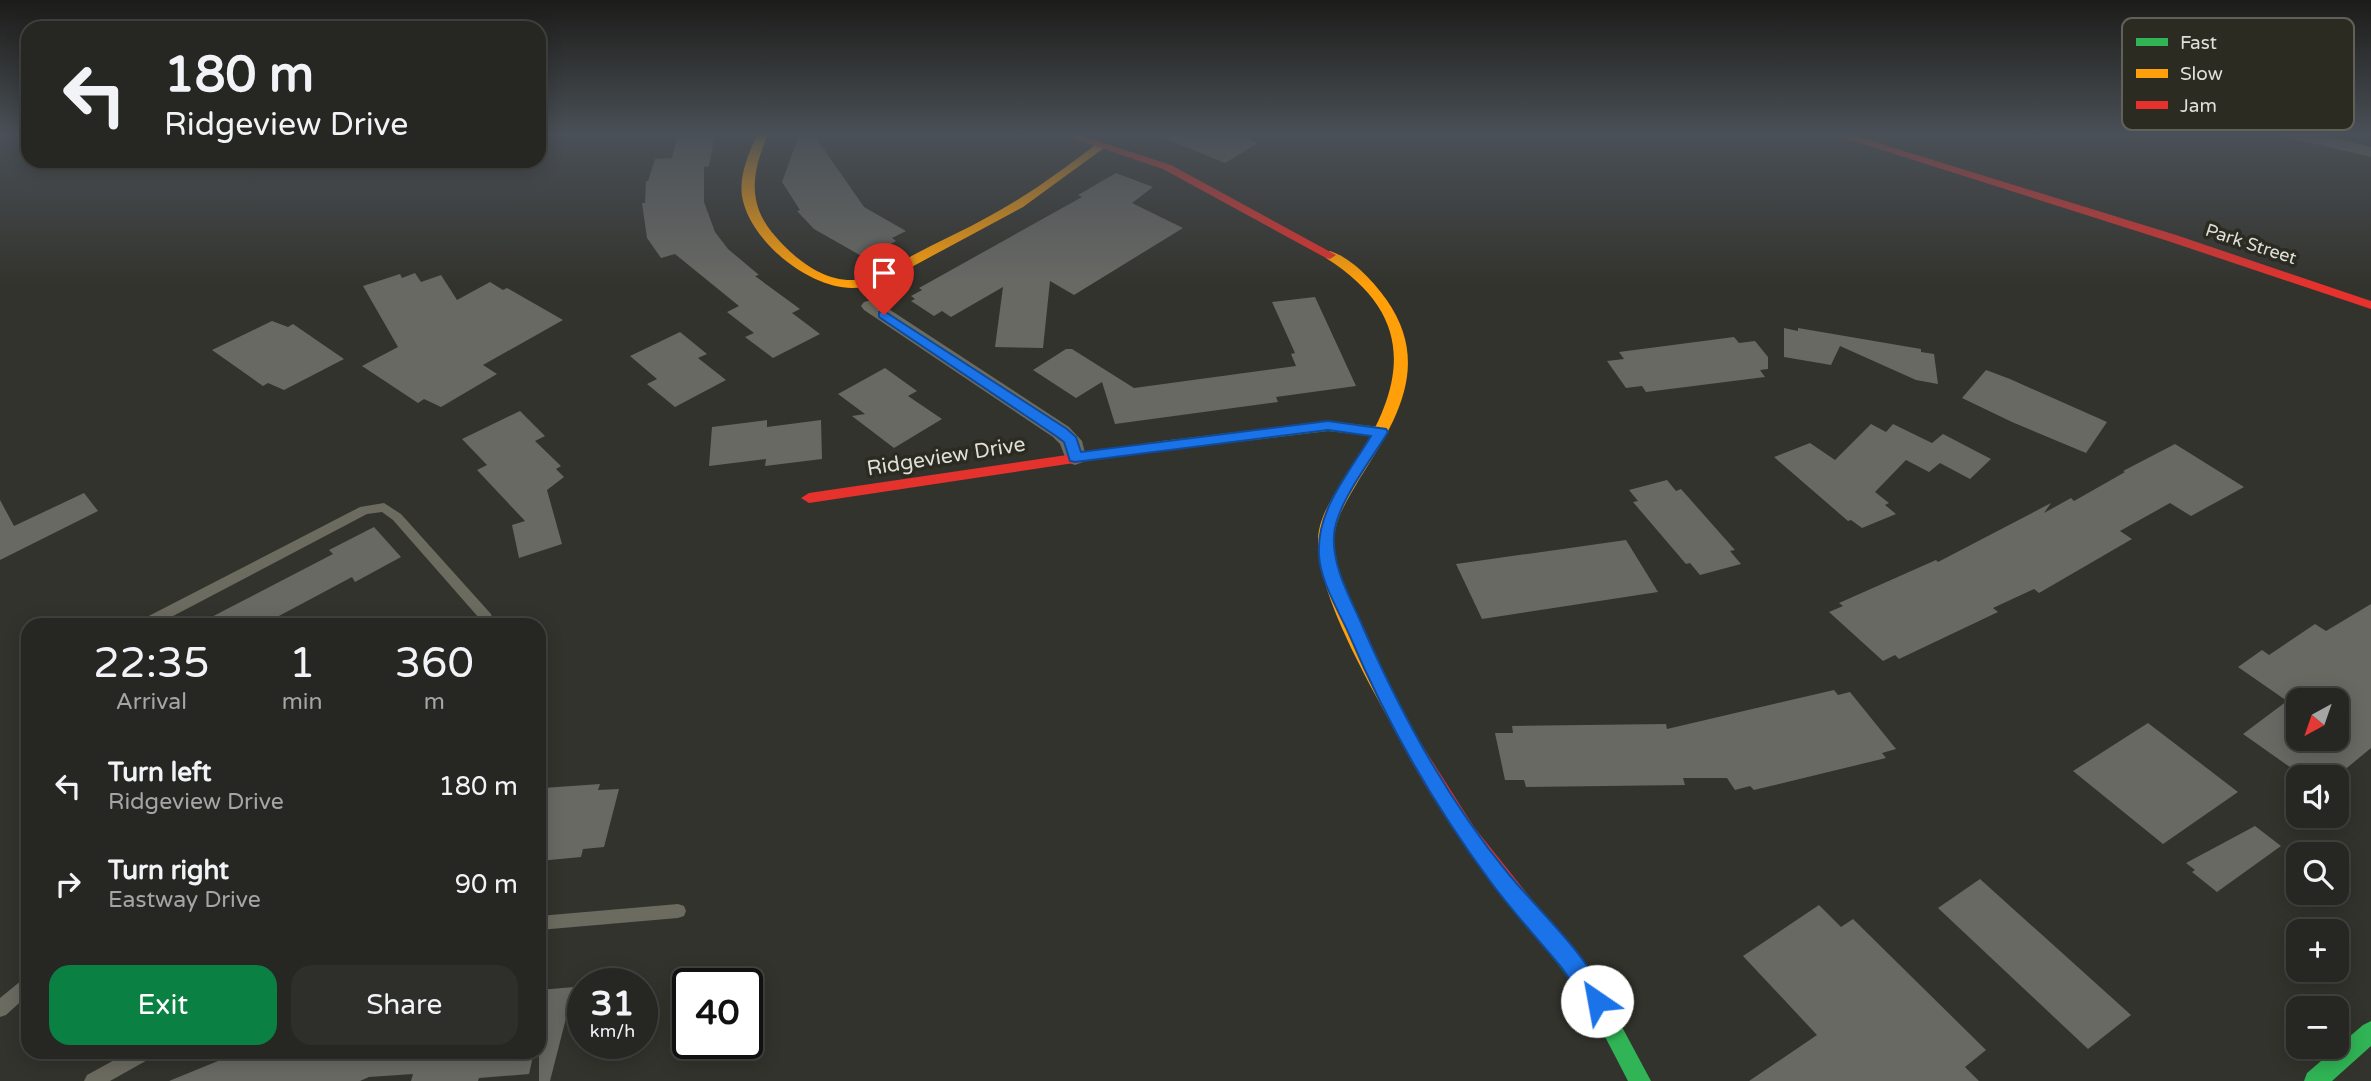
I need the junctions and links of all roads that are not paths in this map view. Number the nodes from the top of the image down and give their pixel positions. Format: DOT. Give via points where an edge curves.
graph roads {
  1 [pos="746,184"];
  2 [pos="1047,184"];
  3 [pos="1201,184"];
  4 [pos="1999,184"];
  5 [pos="2371,305"];
  6 [pos="871,306"];
  7 [pos="1380,432"];
  8 [pos="1075,457"];
  9 [pos="809,498"];
  10 [pos="157,618"];
  11 [pos="486,618"];
  12 [pos="678,911"];
  13 [pos="546,922"];
  14 [pos="21,991"];
  15 [pos="0,1009"];
  16 [pos="2371,1032"];
  17 [pos="132,1059"];
  18 [pos="93,1081"];
  19 [pos="1640,1081"];
  20 [pos="2315,1081"];
  1 -- 2 [label="street" via="756,221 779,246 816,274 857,284 878,279 1020,204"];
  3 -- 7 [label="street" via="1340,261 1372,289 1393,322 1405,366 1402,390"];
  4 -- 5 [label="street, Park Street"];
  6 -- 8 [label="street" via="1061,432 1071,440"];
  7 -- 8 [label="street, Ridgeview Drive" via="1328,426"];
  7 -- 19 [label="street" via="1332,513 1326,534 1327,559 1339,592 1385,698 1422,764 1498,876 1576,969"];
  8 -- 9 [label="street, Ridgeview Drive"];
  10 -- 11 [label="lane" via="364,510 384,508"];
  12 -- 13 [label="lane"];
  14 -- 15 [label="lane"];
  16 -- 20 [label="street"];
  17 -- 18 [label="lane"];
}
